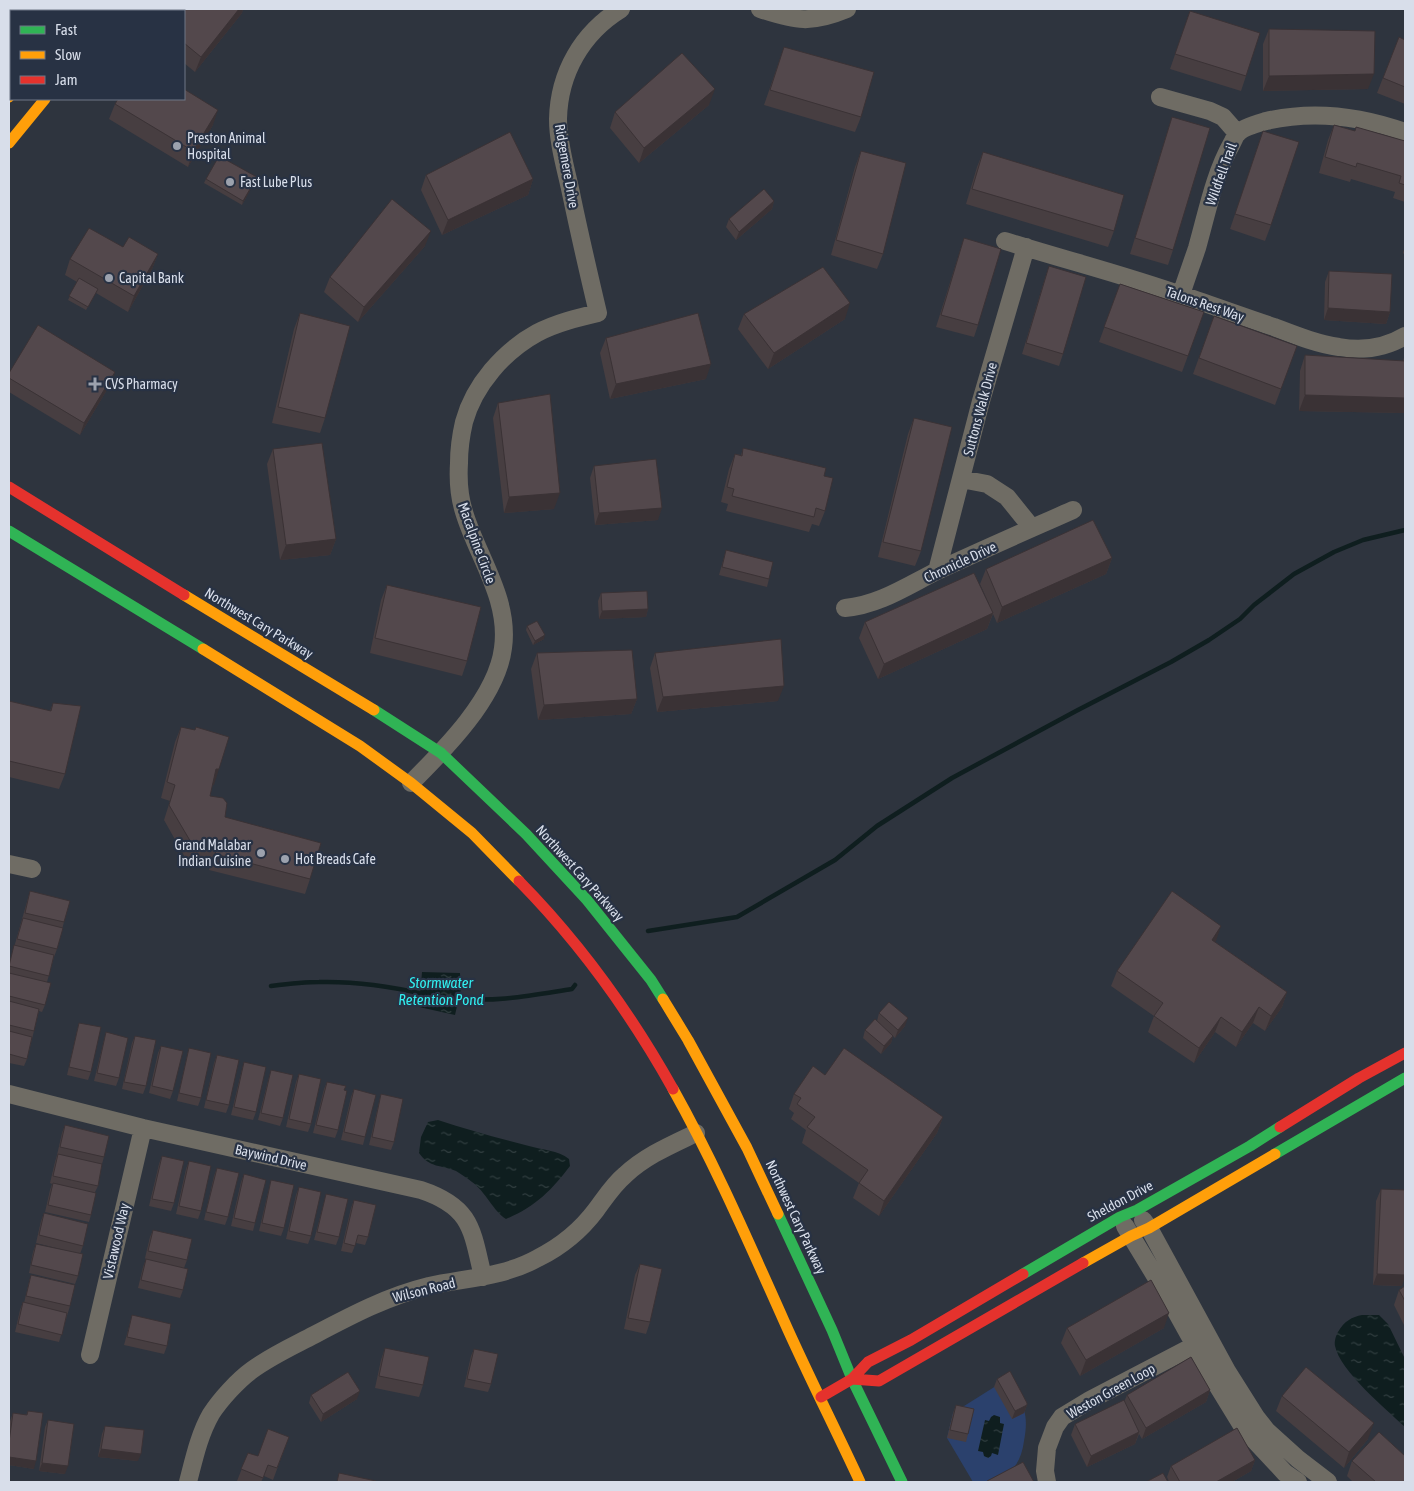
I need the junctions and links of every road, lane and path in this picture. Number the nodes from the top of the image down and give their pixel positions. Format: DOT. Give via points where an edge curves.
graph roads {
  1 [pos="621,9"];
  2 [pos="760,9"];
  3 [pos="847,9"];
  4 [pos="1160,98"];
  5 [pos="44,100"];
  6 [pos="1405,132"];
  7 [pos="1238,133"];
  8 [pos="9,143"];
  9 [pos="1005,241"];
  10 [pos="1026,248"];
  11 [pos="1181,295"];
  12 [pos="598,313"];
  13 [pos="1405,336"];
  14 [pos="961,479"];
  15 [pos="9,487"];
  16 [pos="1074,510"];
  17 [pos="1032,528"];
  18 [pos="9,531"];
  19 [pos="937,571"];
  20 [pos="845,608"];
  21 [pos="441,754"];
  22 [pos="411,783"];
  23 [pos="9,864"];
  24 [pos="32,869"];
  25 [pos="1405,1053"];
  26 [pos="1405,1078"];
  27 [pos="9,1094"];
  28 [pos="143,1128"];
  29 [pos="696,1133"];
  30 [pos="1136,1210"];
  31 [pos="1120,1217"];
  32 [pos="1149,1228"];
  33 [pos="1130,1236"];
  34 [pos="483,1277"];
  35 [pos="1202,1342"];
  36 [pos="90,1355"];
  37 [pos="852,1379"];
  38 [pos="821,1397"];
  39 [pos="1298,1459"];
  40 [pos="1286,1479"];
  41 [pos="188,1482"];
  42 [pos="860,1482"];
  43 [pos="902,1482"];
  44 [pos="1047,1482"];
  45 [pos="1328,1482"];
  1 -- 12 [label="street, Ridgemere Drive" via="603,21 579,47 563,82 558,119 561,149"];
  2 -- 3 [label="street" via="784,17 811,20"];
  4 -- 7 [label="street" via="1210,111 1223,117"];
  5 -- 8 [label="main road"];
  6 -- 7 [label="street, Wildfell Trail" via="1362,120 1314,115 1275,119"];
  7 -- 11 [label="street, Wildfell Trail" via="1226,154"];
  9 -- 10 [label="street, Talons Rest Way"];
  10 -- 11 [label="street, Talons Rest Way"];
  10 -- 14 [label="street, Suttons Walk Drive"];
  11 -- 13 [label="street, Talons Rest Way" via="1314,342 1340,347 1385,346"];
  12 -- 21 [label="street, Macalpine Circle" via="550,327 519,344 505,356 480,388 464,422 458,476 460,494 463,511 501,608 503,647 499,669 491,686"];
  14 -- 17 [label="street" via="987,484 1007,497"];
  14 -- 19 [label="street, Suttons Walk Drive"];
  15 -- 21 [label="main road, Northwest Cary Parkway" via="359,700"];
  16 -- 17 [label="street, Chronicle Drive"];
  17 -- 19 [label="street, Chronicle Drive"];
  18 -- 22 [label="main road" via="360,746"];
  19 -- 20 [label="street, Chronicle Drive" via="884,598"];
  21 -- 22 [label="street, Macalpine Circle"];
  21 -- 37 [label="main road, Northwest Cary Parkway" via="526,834 587,900 651,980 747,1148"];
  22 -- 29 [label="main road" via="472,833 577,947 658,1062"];
  23 -- 24 [label="street"];
  25 -- 30 [label="main road, Sheldon Drive"];
  26 -- 32 [label="main road"];
  27 -- 28 [label="street, Baywind Drive"];
  28 -- 34 [label="street, Baywind Drive" via="438,1196 450,1202 464,1216 472,1233"];
  28 -- 36 [label="street, Vistawood Way"];
  29 -- 34 [label="street, Wilson Road" via="636,1165 583,1225 560,1245 513,1269"];
  29 -- 38 [label="main road"];
  30 -- 31 [label="main road, Sheldon Drive"];
  30 -- 32 [label="street"];
  31 -- 33 [label="street"];
  31 -- 37 [label="main road, Sheldon Drive" via="868,1362"];
  32 -- 33 [label="main road"];
  32 -- 35 [label="street"];
  33 -- 35 [label="street" via="1168,1297"];
  33 -- 37 [label="main road" via="880,1381"];
  34 -- 41 [label="street, Wilson Road" via="431,1286 379,1302 250,1371 211,1414"];
  35 -- 39 [label="street" via="1227,1371 1267,1431"];
  35 -- 40 [label="street" via="1244,1429"];
  35 -- 44 [label="street, Weston Green Loop" via="1062,1417 1047,1448"];
  37 -- 38 [label="main road, Sheldon Drive"];
  37 -- 43 [label="main road, Northwest Cary Parkway"];
  38 -- 42 [label="main road"];
  39 -- 40 [label="street"];
  39 -- 45 [label="street"];
}
